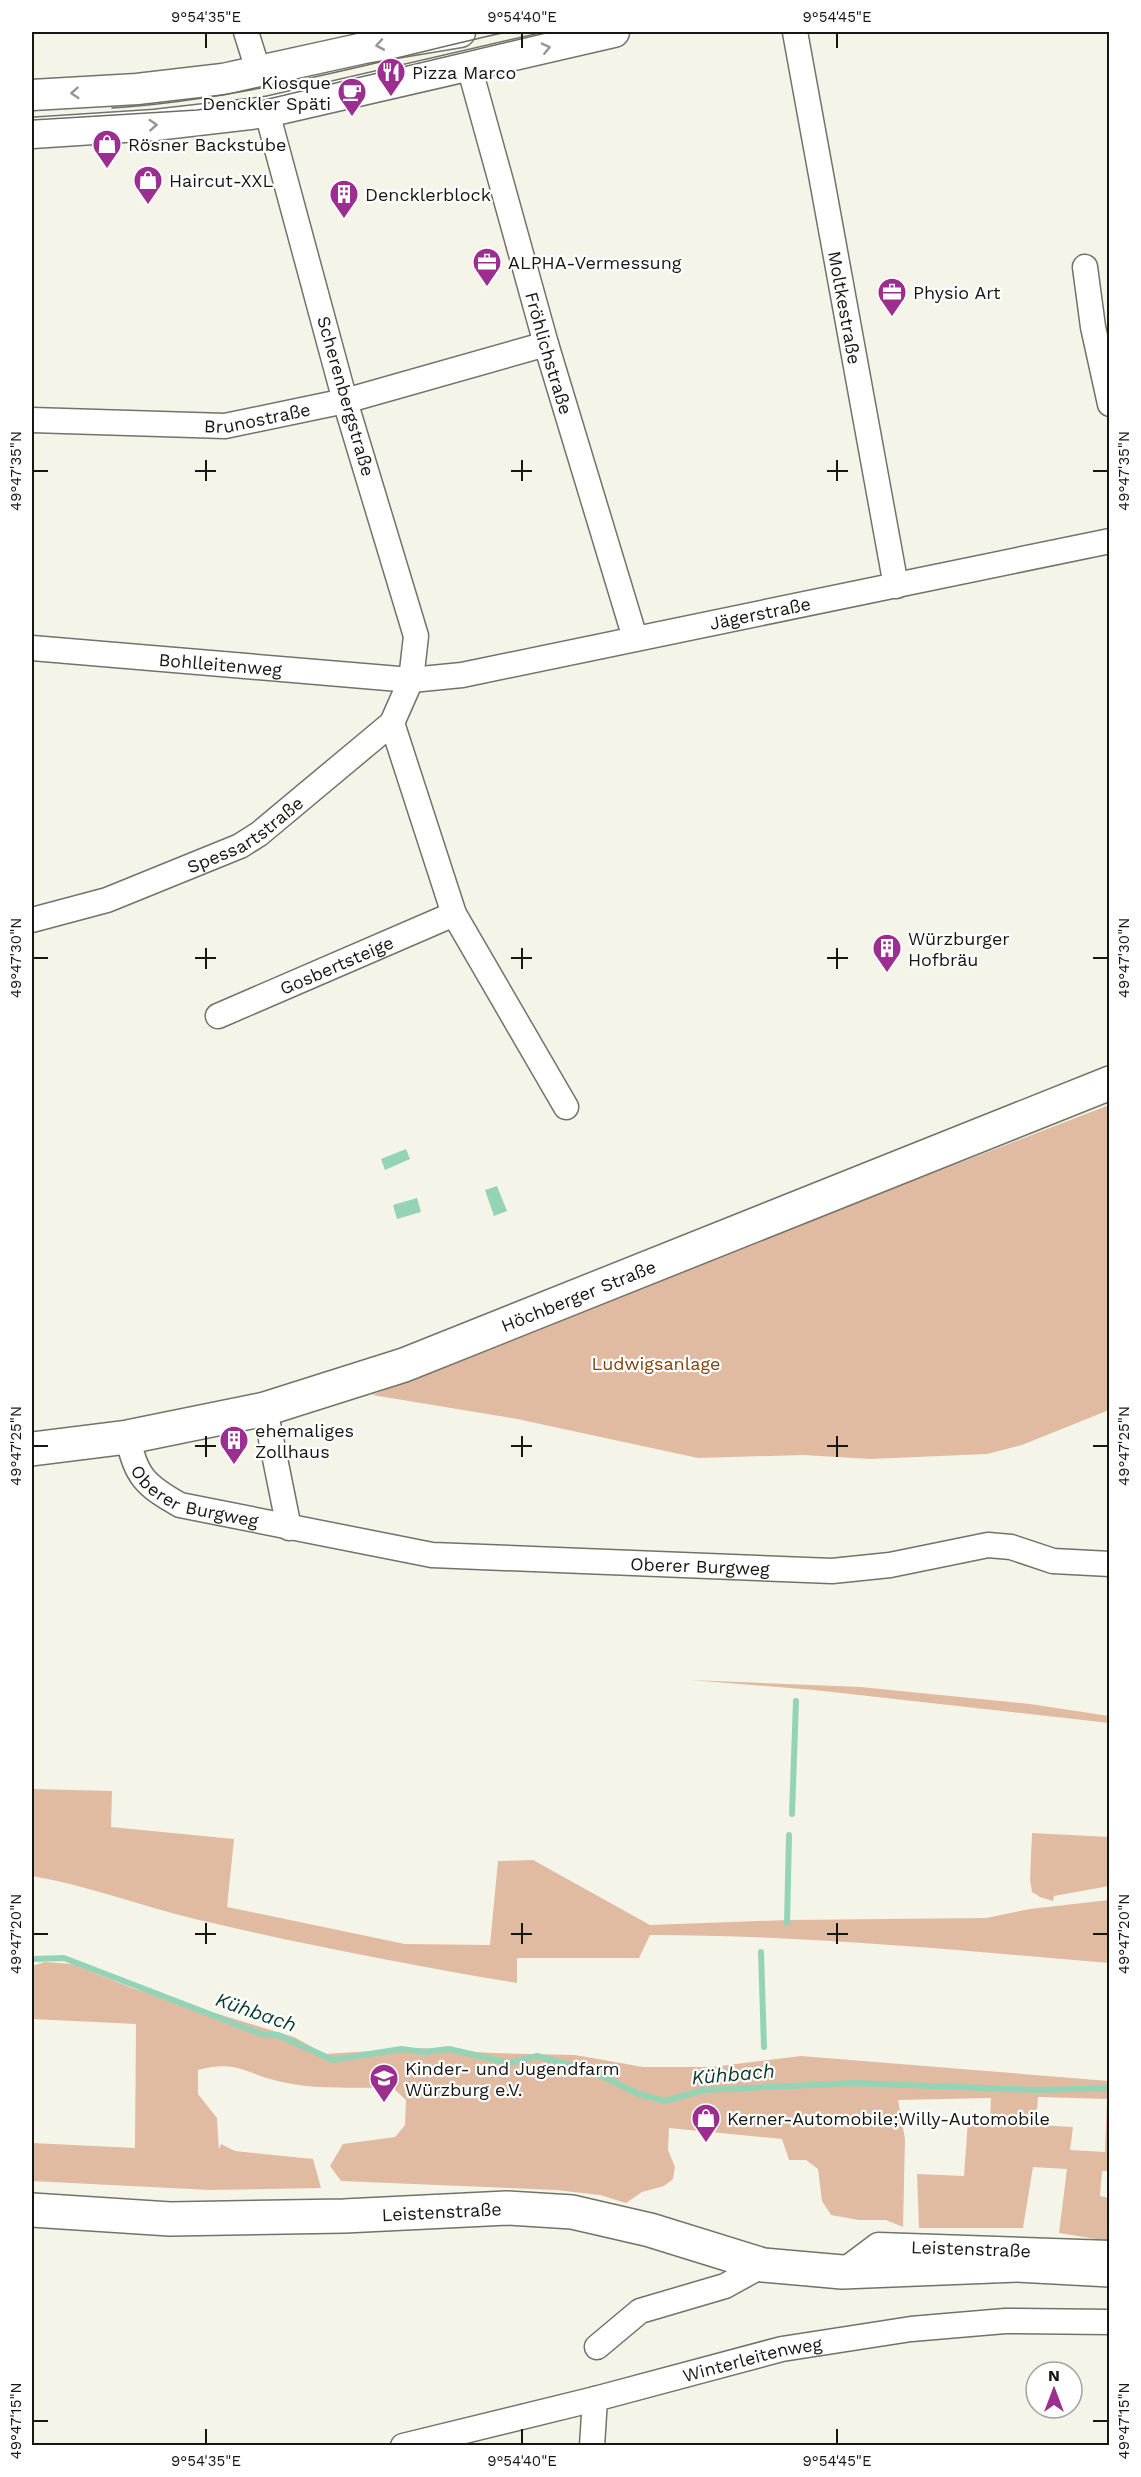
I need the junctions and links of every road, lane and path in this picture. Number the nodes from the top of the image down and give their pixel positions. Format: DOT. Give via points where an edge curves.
graph roads {
  1 [pos="246,32"];
  2 [pos="459,32"];
  3 [pos="614,32"];
  4 [pos="795,32"];
  5 [pos="469,66"];
  6 [pos="258,70"];
  7 [pos="32,95"];
  8 [pos="267,112"];
  9 [pos="32,133"];
  10 [pos="1085,267"];
  11 [pos="546,344"];
  12 [pos="345,400"];
  13 [pos="1110,404"];
  14 [pos="32,420"];
  15 [pos="1110,541"];
  16 [pos="896,586"];
  17 [pos="635,638"];
  18 [pos="32,648"];
  19 [pos="411,680"];
  20 [pos="392,723"];
  21 [pos="454,914"];
  22 [pos="32,920"];
  23 [pos="218,1016"];
  24 [pos="1110,1083"];
  25 [pos="567,1107"];
  26 [pos="265,1409"];
  27 [pos="128,1437"];
  28 [pos="32,1449"];
  29 [pos="290,1528"];
  30 [pos="1110,1564"];
  31 [pos="32,2210"];
  32 [pos="1110,2253"];
  33 [pos="763,2265"];
  34 [pos="1110,2270"];
  35 [pos="842,2272"];
  36 [pos="1110,2322"];
  37 [pos="597,2347"];
  38 [pos="595,2399"];
  39 [pos="403,2445"];
  40 [pos="592,2445"];
  1 -- 6 [label="street"];
  2 -- 5 [label="street"];
  2 -- 6 [label="street, one-way"];
  5 -- 3 [label="street, one-way"];
  4 -- 16 [label="street, Moltkestraße"];
  5 -- 8 [label="street"];
  5 -- 11 [label="street, Fröhlichstraße"];
  6 -- 7 [label="street, one-way" via="223,79"];
  6 -- 8 [label="street"];
  9 -- 8 [label="street, one-way"];
  8 -- 12 [label="street, Scherenbergstraße"];
  10 -- 13 [label="street"];
  11 -- 12 [label="street, Brunostraße"];
  11 -- 17 [label="street, Fröhlichstraße"];
  12 -- 14 [label="street, Brunostraße" via="225,426"];
  12 -- 19 [label="street, Scherenbergstraße" via="416,636"];
  15 -- 16 [label="street, Jägerstraße"];
  16 -- 17 [label="street, Jägerstraße"];
  17 -- 19 [label="street, Jägerstraße" via="462,675"];
  18 -- 19 [label="street, Bohlleitenweg"];
  19 -- 20 [label="street, Spessartstraße"];
  20 -- 21 [label="street"];
  20 -- 22 [label="street, Spessartstraße" via="240,846 107,900"];
  21 -- 23 [label="street, Gosbertsteige"];
  21 -- 25 [label="street"];
  24 -- 26 [label="main road, Höchberger Straße" via="404,1365"];
  26 -- 27 [label="main road, Höchberger Straße"];
  26 -- 29 [label="street, Oberer Burgweg"];
  27 -- 28 [label="main road, Höchberger Straße"];
  27 -- 29 [label="street, Oberer Burgweg" via="132,1460 141,1478 154,1491 180,1505"];
  29 -- 30 [label="street, Oberer Burgweg" via="432,1555 832,1571 890,1565 988,1545 1011,1547 1070,1564"];
  31 -- 33 [label="main road, Leistenstraße" via="170,2218 344,2216 507,2208 572,2212 650,2230"];
  32 -- 35 [label="street, Leistenstraße" via="878,2245"];
  33 -- 35 [label="main road, Leistenstraße"];
  33 -- 37 [label="street" via="725,2286 640,2311"];
  34 -- 35 [label="main road, Leistenstraße" via="1017,2265"];
  36 -- 38 [label="street, Winterleitenweg" via="1005,2321 910,2329 782,2349"];
  38 -- 39 [label="street, Winterleitenweg"];
  38 -- 40 [label="street"];
}
